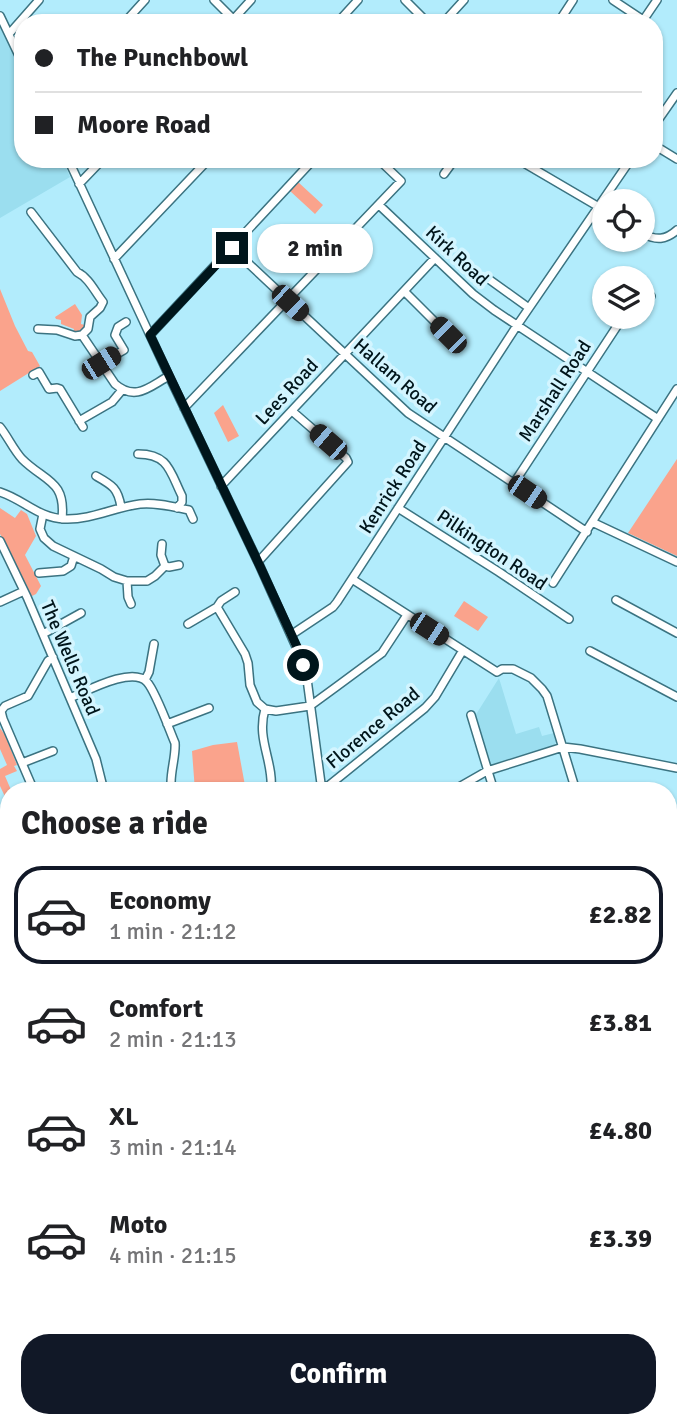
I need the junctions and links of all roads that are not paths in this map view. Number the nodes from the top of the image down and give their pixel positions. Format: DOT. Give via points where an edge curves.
graph roads {
  1 [pos="39,0"];
  2 [pos="145,0"];
  3 [pos="214,0"];
  4 [pos="251,0"];
  5 [pos="358,0"];
  6 [pos="405,0"];
  7 [pos="464,0"];
  8 [pos="613,0"];
  9 [pos="27,14"];
  10 [pos="132,14"];
  11 [pos="227,14"];
  12 [pos="239,14"];
  13 [pos="345,14"];
  14 [pos="419,14"];
  15 [pos="451,14"];
  16 [pos="632,14"];
  17 [pos="0,16"];
  18 [pos="14,28"];
  19 [pos="9,34"];
  20 [pos="14,45"];
  21 [pos="677,93"];
  22 [pos="663,113"];
  23 [pos="72,168"];
  24 [pos="94,168"];
  25 [pos="200,168"];
  26 [pos="306,168"];
  27 [pos="387,168"];
  28 [pos="448,168"];
  29 [pos="532,168"];
  30 [pos="626,168"];
  31 [pos="444,174"];
  32 [pos="79,184"];
  33 [pos="613,189"];
  34 [pos="592,204"];
  35 [pos="379,205"];
  36 [pos="31,212"];
  37 [pos="592,221"];
  38 [pos="677,230"];
  39 [pos="655,238"];
  40 [pos="232,248"];
  41 [pos="435,258"];
  42 [pos="114,259"];
  43 [pos="490,280"];
  44 [pos="404,290"];
  45 [pos="288,301"];
  46 [pos="529,307"];
  47 [pos="126,322"];
  48 [pos="517,325"];
  49 [pos="38,329"];
  50 [pos="615,329"];
  51 [pos="82,335"];
  52 [pos="150,335"];
  53 [pos="448,335"];
  54 [pos="344,354"];
  55 [pos="101,363"];
  56 [pos="587,371"];
  57 [pos="33,375"];
  58 [pos="169,376"];
  59 [pos="122,390"];
  60 [pos="677,390"];
  61 [pos="184,408"];
  62 [pos="292,411"];
  63 [pos="658,419"];
  64 [pos="0,427"];
  65 [pos="444,437"];
  66 [pos="138,454"];
  67 [pos="96,476"];
  68 [pos="514,483"];
  69 [pos="221,486"];
  70 [pos="0,492"];
  71 [pos="121,507"];
  72 [pos="177,508"];
  73 [pos="398,508"];
  74 [pos="43,514"];
  75 [pos="62,519"];
  76 [pos="193,519"];
  77 [pos="593,522"];
  78 [pos="587,532"];
  79 [pos="0,541"];
  80 [pos="162,544"];
  81 [pos="74,556"];
  82 [pos="258,562"];
  83 [pos="677,562"];
  84 [pos="180,565"];
  85 [pos="165,566"];
  86 [pos="39,573"];
  87 [pos="352,579"];
  88 [pos="127,581"];
  89 [pos="553,583"];
  90 [pos="24,591"];
  91 [pos="235,592"];
  92 [pos="616,600"];
  93 [pos="0,602"];
  94 [pos="131,604"];
  95 [pos="217,607"];
  96 [pos="81,614"];
  97 [pos="407,615"];
  98 [pos="569,619"];
  99 [pos="188,624"];
  100 [pos="677,633"];
  101 [pos="43,634"];
  102 [pos="291,635"];
  103 [pos="154,644"];
  104 [pos="463,650"];
  105 [pos="590,651"];
  106 [pos="53,657"];
  107 [pos="145,680"];
  108 [pos="677,697"];
  109 [pos="69,698"];
  110 [pos="310,706"];
  111 [pos="209,708"];
  112 [pos="265,709"];
  113 [pos="1,711"];
  114 [pos="471,715"];
  115 [pos="167,724"];
  116 [pos="563,747"];
  117 [pos="185,750"];
  118 [pos="53,751"];
  119 [pos="175,752"];
  120 [pos="22,763"];
  121 [pos="677,768"];
  122 [pos="488,774"];
  123 [pos="30,782"];
  124 [pos="102,782"];
  125 [pos="172,782"];
  126 [pos="271,782"];
  127 [pos="321,782"];
  128 [pos="333,782"];
  129 [pos="471,782"];
  130 [pos="491,782"];
  131 [pos="573,782"];
  1 -- 9 [label="street"];
  2 -- 10 [label="street"];
  3 -- 11 [label="street"];
  4 -- 12 [label="street"];
  5 -- 13 [label="street"];
  6 -- 14 [label="street"];
  7 -- 15 [label="street"];
  8 -- 16 [label="street"];
  17 -- 19 [label="street"];
  18 -- 19 [label="street"];
  19 -- 20 [label="street"];
  21 -- 22 [label="street"];
  23 -- 32 [label="street"];
  24 -- 32 [label="street"];
  25 -- 42 [label="street"];
  26 -- 40 [label="street"];
  27 -- 35 [label="street" via="401,181"];
  28 -- 31 [label="street"];
  29 -- 34 [label="street"];
  30 -- 33 [label="street, Kenrick Road"];
  32 -- 42 [label="street"];
  35 -- 41 [label="street, Kirk Road"];
  35 -- 45 [label="street"];
  36 -- 51 [label="street" via="35,223 103,302"];
  37 -- 46 [label="street, Kenrick Road"];
  38 -- 39 [label="street"];
  40 -- 45 [label="street, Hallam Road"];
  40 -- 52 [label="street"];
  41 -- 44 [label="street, Lees Road"];
  41 -- 48 [label="street, Kirk Road" via="473,294"];
  42 -- 52 [label="street"];
  43 -- 46 [label="street"];
  44 -- 53 [label="street"];
  44 -- 54 [label="street, Lees Road"];
  45 -- 54 [label="street, Hallam Road"];
  45 -- 61 [label="street"];
  46 -- 48 [label="street, Kenrick Road"];
  47 -- 55 [label="street" via="116,335 124,350"];
  48 -- 56 [label="street, Kirk Road"];
  48 -- 65 [label="street, Kenrick Road"];
  49 -- 51 [label="street"];
  50 -- 56 [label="street, Marshall Road"];
  51 -- 55 [label="street"];
  52 -- 58 [label="street"];
  54 -- 62 [label="street, Lees Road"];
  54 -- 65 [label="street, Hallam Road" via="408,412"];
  55 -- 59 [label="street"];
  56 -- 63 [label="street, Kirk Road"];
  56 -- 68 [label="street, Marshall Road"];
  57 -- 59 [label="street" via="39,372 49,389 60,389 81,424"];
  58 -- 59 [label="street" via="144,391"];
  58 -- 61 [label="street"];
  60 -- 63 [label="street"];
  61 -- 69 [label="street"];
  62 -- 69 [label="street, Lees Road"];
  62 -- 82 [label="street" via="348,462"];
  63 -- 77 [label="street"];
  64 -- 75 [label="street" via="23,459 62,496"];
  65 -- 68 [label="street, Hallam Road"];
  65 -- 73 [label="street, Kenrick Road"];
  66 -- 72 [label="street" via="150,451 164,461 182,496"];
  67 -- 71 [label="street" via="115,488"];
  68 -- 78 [label="street, Hallam Road"];
  69 -- 82 [label="street"];
  70 -- 74 [label="street"];
  71 -- 72 [label="street" via="143,503"];
  71 -- 75 [label="street"];
  72 -- 76 [label="street" via="189,510"];
  73 -- 87 [label="street, Kenrick Road"];
  73 -- 98 [label="street, Pilkington Road"];
  74 -- 75 [label="street"];
  74 -- 81 [label="street" via="40,529 44,538"];
  77 -- 78 [label="street"];
  77 -- 83 [label="street"];
  78 -- 89 [label="street"];
  79 -- 90 [label="street, The Wells Road"];
  80 -- 85 [label="street"];
  81 -- 86 [label="street" via="63,571"];
  81 -- 88 [label="street"];
  82 -- 102 [label="street"];
  84 -- 85 [label="street"];
  85 -- 88 [label="street" via="146,581"];
  87 -- 97 [label="street"];
  87 -- 102 [label="street, Kenrick Road" via="333,607"];
  88 -- 94 [label="street"];
  90 -- 93 [label="street"];
  90 -- 101 [label="street, The Wells Road"];
  91 -- 95 [label="street"];
  92 -- 100 [label="street"];
  95 -- 99 [label="street"];
  95 -- 112 [label="street" via="245,654 253,694"];
  96 -- 101 [label="street"];
  97 -- 104 [label="street"];
  97 -- 110 [label="street" via="382,653"];
  101 -- 106 [label="street, The Wells Road"];
  102 -- 110 [label="street" via="307,679"];
  103 -- 107 [label="street"];
  104 -- 116 [label="street" via="498,672 513,669 537,683 547,696"];
  104 -- 128 [label="street, Florence Road" via="425,708"];
  105 -- 108 [label="street"];
  106 -- 109 [label="street, The Wells Road"];
  106 -- 113 [label="street" via="28,696"];
  107 -- 109 [label="street" via="123,677"];
  107 -- 115 [label="street"];
  109 -- 124 [label="street, The Wells Road"];
  110 -- 112 [label="street"];
  110 -- 127 [label="street"];
  111 -- 115 [label="street"];
  112 -- 126 [label="street" via="262,730"];
  113 -- 120 [label="street"];
  114 -- 122 [label="street"];
  115 -- 119 [label="street"];
  116 -- 121 [label="street"];
  116 -- 122 [label="street"];
  116 -- 131 [label="street"];
  117 -- 119 [label="street"];
  118 -- 120 [label="street"];
  119 -- 125 [label="street"];
  120 -- 123 [label="street"];
  122 -- 129 [label="street"];
  122 -- 130 [label="street"];
}
